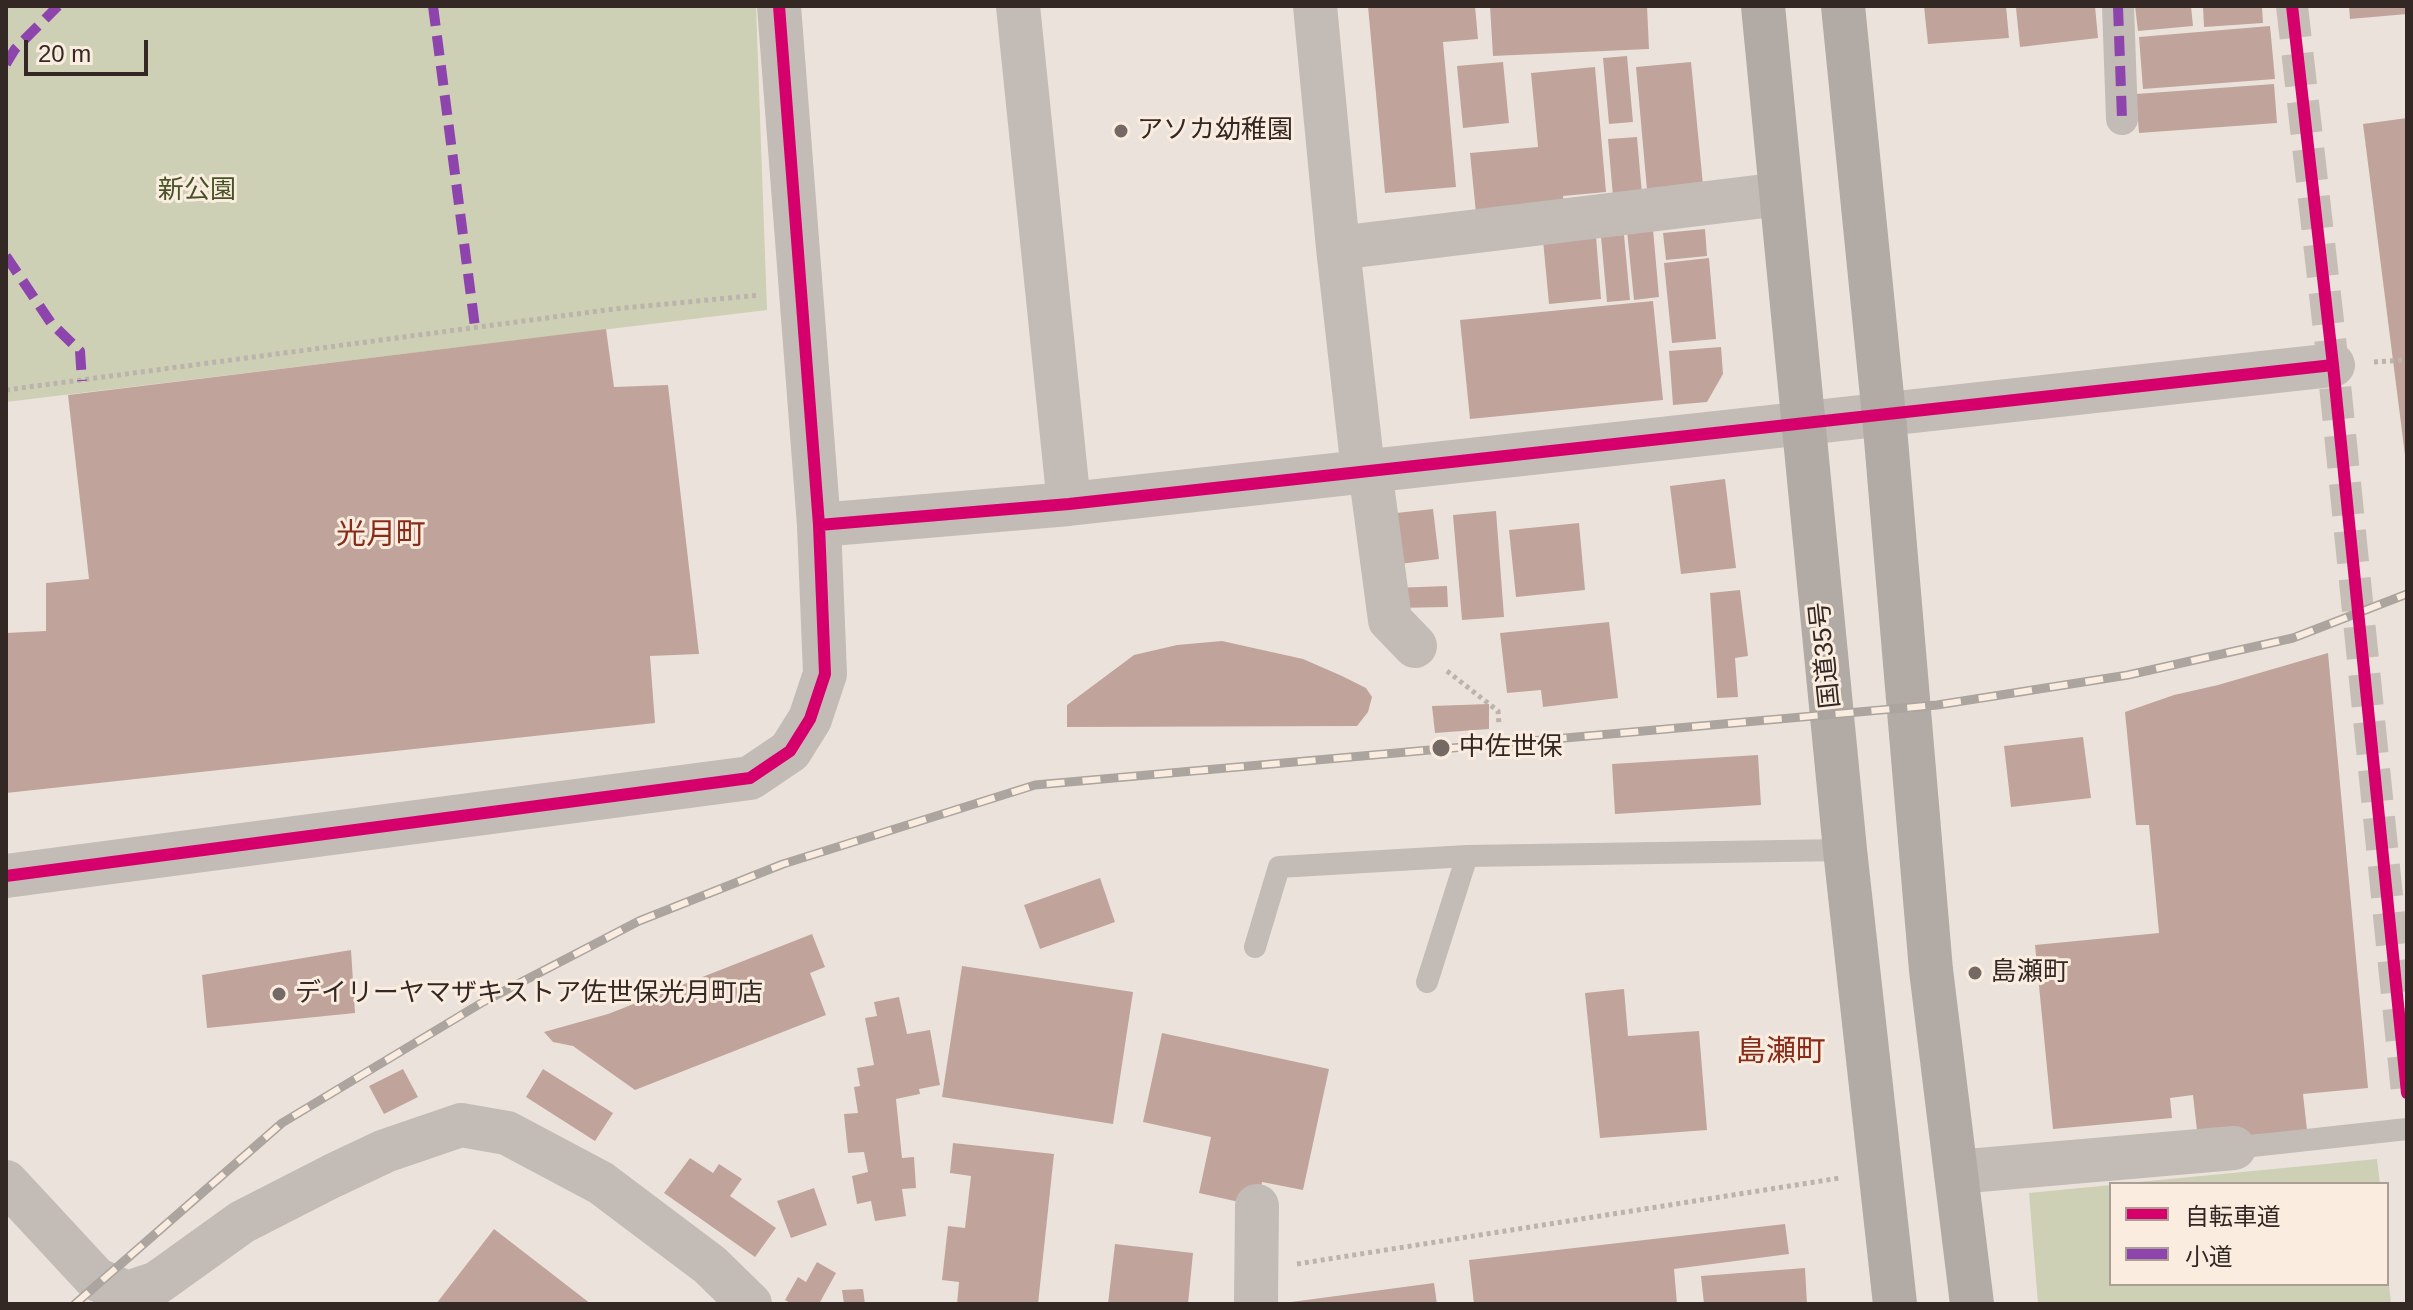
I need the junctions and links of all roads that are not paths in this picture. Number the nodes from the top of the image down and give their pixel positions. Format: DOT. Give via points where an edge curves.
graph roads {
  1 [pos="779,6"];
  2 [pos="1018,6"];
  3 [pos="1315,6"];
  4 [pos="1763,6"];
  5 [pos="1843,6"];
  6 [pos="2118,6"];
  7 [pos="2122,119"];
  8 [pos="1781,194"];
  9 [pos="1338,248"];
  10 [pos="2333,365"];
  11 [pos="1884,416"];
  12 [pos="1803,423"];
  13 [pos="1366,470"];
  14 [pos="1069,504"];
  15 [pos="819,525"];
  16 [pos="1415,646"];
  17 [pos="1845,850"];
  18 [pos="1467,856"];
  19 [pos="6,876"];
  20 [pos="1255,947"];
  21 [pos="1427,982"];
  22 [pos="2407,1129"];
  23 [pos="2234,1148"];
  24 [pos="1956,1172"];
  25 [pos="6,1182"];
  26 [pos="1257,1206"];
  27 [pos="1256,1287"];
  28 [pos="750,1304"];
  29 [pos="1895,1304"];
  30 [pos="1972,1304"];
  1 -- 15 [label="street"];
  2 -- 14 [label="street"];
  3 -- 9 [label="street"];
  4 -- 8 [label="highway, 国道35号"];
  5 -- 11 [label="highway"];
  6 -- 7 [label="street"];
  8 -- 9 [label="street"];
  8 -- 12 [label="highway, 国道35号"];
  9 -- 13 [label="street"];
  10 -- 11 [label="street"];
  11 -- 12 [label="street"];
  11 -- 24 [label="highway" via="1931,970"];
  12 -- 13 [label="street"];
  12 -- 17 [label="highway, 国道35号"];
  13 -- 14 [label="street"];
  13 -- 16 [label="street" via="1390,620"];
  14 -- 15 [label="street"];
  15 -- 19 [label="street" via="825,674 810,719 790,751 750,778"];
  17 -- 18 [label="lane"];
  17 -- 29 [label="highway, 国道35号"];
  18 -- 20 [label="lane" via="1279,867"];
  18 -- 21 [label="lane"];
  22 -- 23 [label="lane"];
  23 -- 24 [label="street"];
  24 -- 30 [label="highway"];
  25 -- 28 [label="street" via="96,1279 127,1293 157,1283 242,1222 319,1182 385,1151 461,1125 507,1133 601,1183 710,1265"];
  26 -- 27 [label="street"];
}
